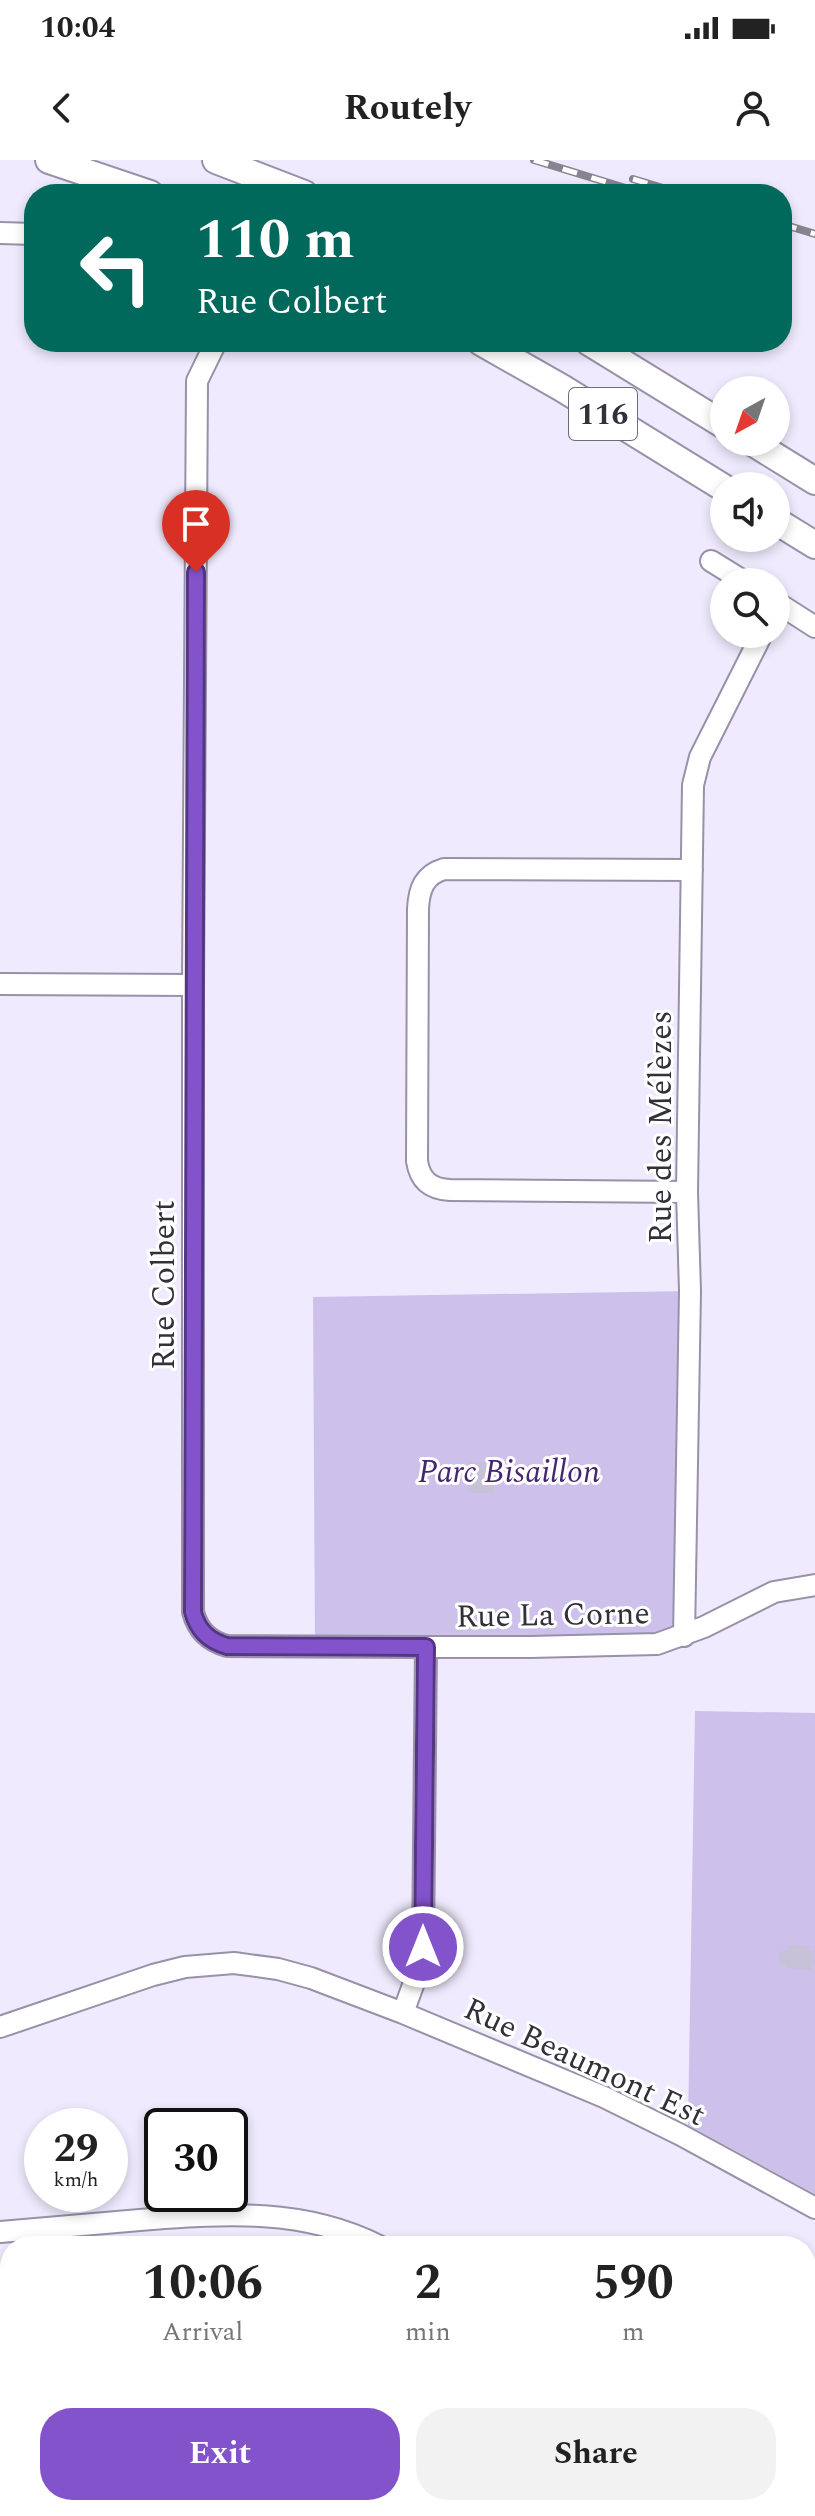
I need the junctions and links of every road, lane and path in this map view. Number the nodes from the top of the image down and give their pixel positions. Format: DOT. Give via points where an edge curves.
graph roads {
  1 [pos="49,160"];
  2 [pos="216,160"];
  3 [pos="120,184"];
  4 [pos="278,184"];
  5 [pos="0,233"];
  6 [pos="24,234"];
  7 [pos="211,352"];
  8 [pos="499,352"];
  9 [pos="605,352"];
  10 [pos="710,416"];
  11 [pos="775,456"];
  12 [pos="710,479"];
  13 [pos="815,481"];
  14 [pos="790,530"];
  15 [pos="815,545"];
  16 [pos="711,561"];
  17 [pos="722,568"];
  18 [pos="790,613"];
  19 [pos="815,627"];
  20 [pos="755,648"];
  21 [pos="692,870"];
  22 [pos="0,984"];
  23 [pos="193,985"];
  24 [pos="687,1192"];
  25 [pos="815,1585"];
  26 [pos="684,1636"];
  27 [pos="426,1647"];
  28 [pos="403,2013"];
  29 [pos="0,2027"];
  30 [pos="815,2208"];
  31 [pos="0,2232"];
  32 [pos="353,2236"];
  1 -- 3 [label="main road"];
  2 -- 4 [label="main road"];
  5 -- 6 [label="street"];
  7 -- 23 [label="street, Rue Colbert" via="197,381"];
  8 -- 12 [label="main road, 116"];
  9 -- 10 [label="main road, 116"];
  11 -- 13 [label="main road"];
  14 -- 15 [label="main road"];
  16 -- 17 [label="street"];
  18 -- 19 [label="street"];
  20 -- 21 [label="street, Rue des Mélèzes" via="695,771"];
  21 -- 24 [label="street, Rue des Mélèzes"];
  21 -- 24 [label="street" via="444,869 423,884 418,909 417,1161 425,1181 450,1190"];
  22 -- 23 [label="street"];
  23 -- 27 [label="street, Rue Colbert" via="195,1618 204,1635 227,1646"];
  24 -- 26 [label="street, Rue des Mélèzes"];
  25 -- 26 [label="street, Rue La Corne" via="774,1592"];
  26 -- 27 [label="street, Rue La Corne" via="657,1644"];
  27 -- 28 [label="street" via="423,1947"];
  28 -- 29 [label="street, Rue Beaumont Est" via="293,1973 217,1963 153,1975"];
  28 -- 30 [label="street, Rue Beaumont Est" via="630,2109"];
  31 -- 32 [label="street" via="257,2214 324,2225"];
}
